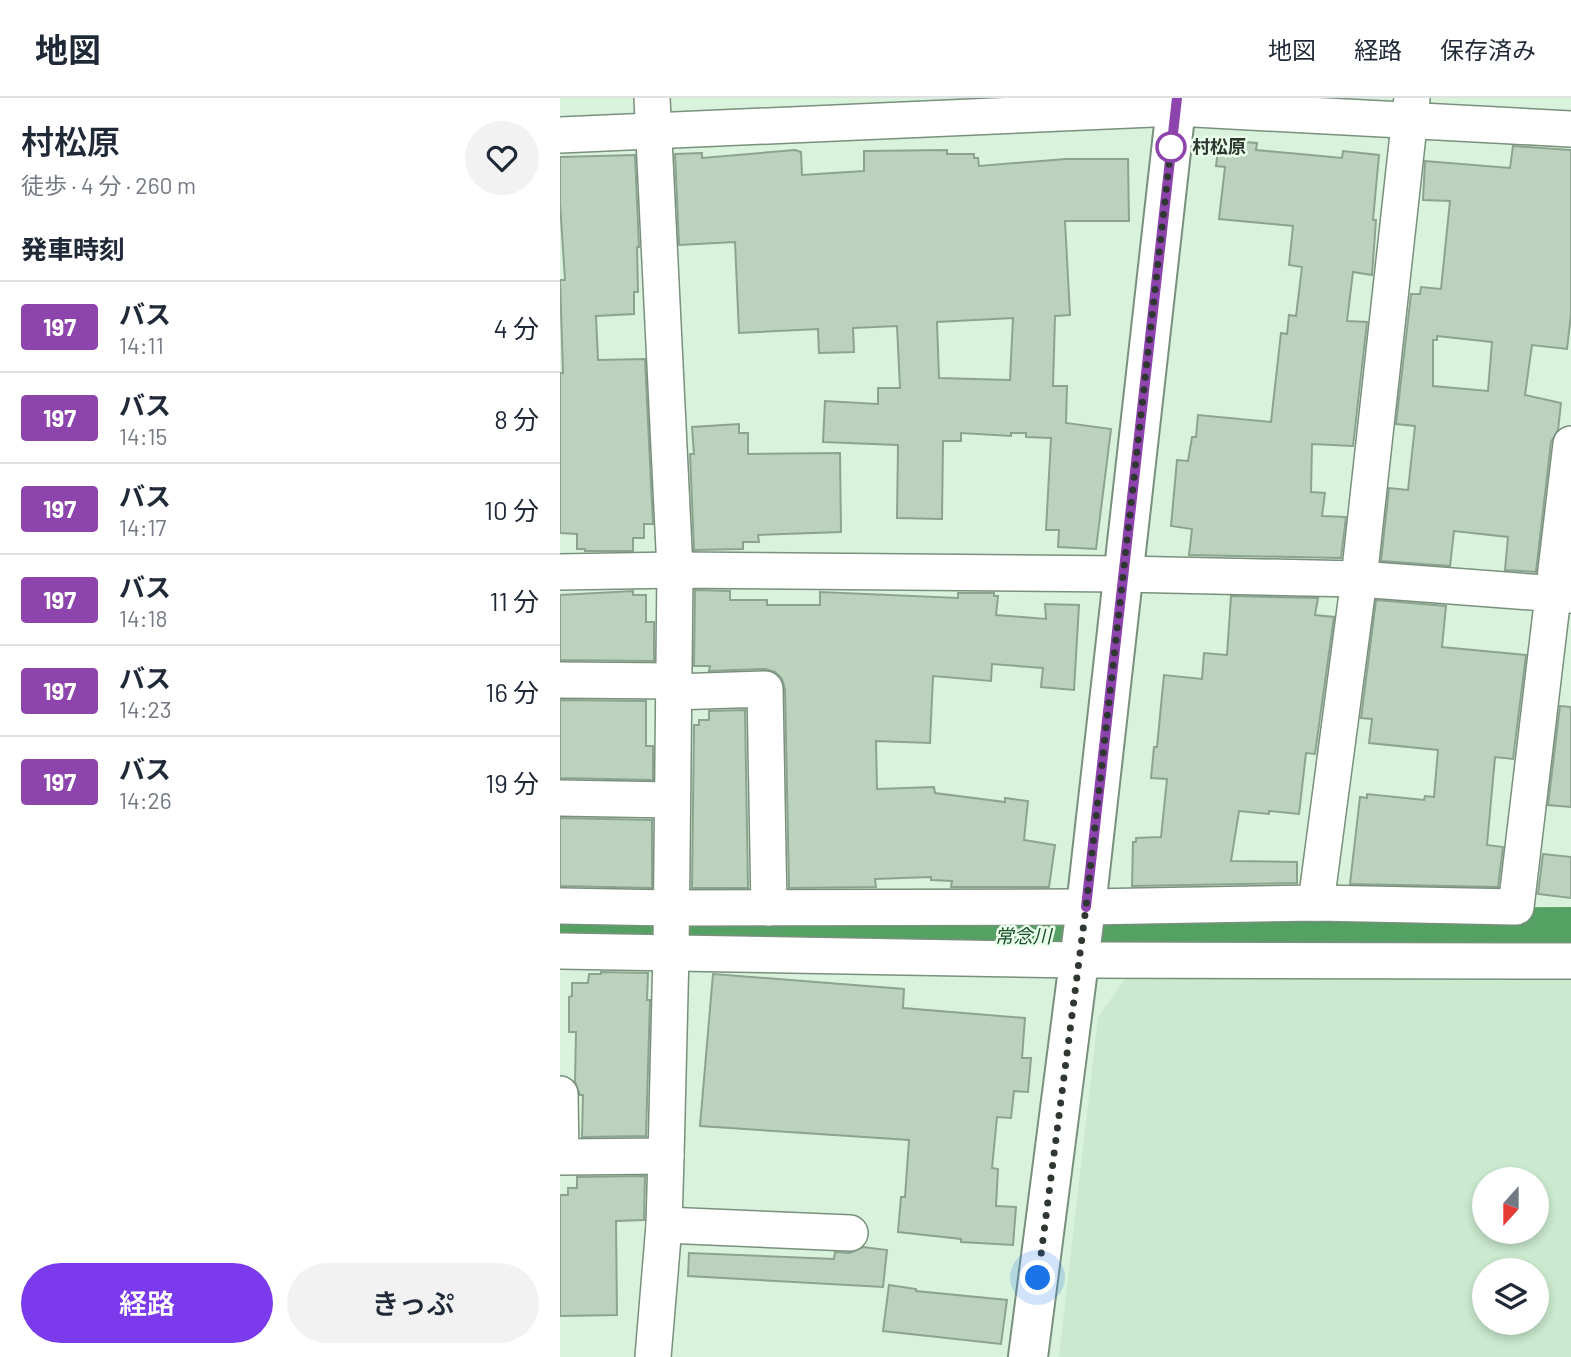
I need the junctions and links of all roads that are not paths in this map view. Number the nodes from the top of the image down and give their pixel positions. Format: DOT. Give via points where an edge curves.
graph roads {
  1 [pos="1177,103"];
  2 [pos="1410,109"];
  3 [pos="653,114"];
  4 [pos="1571,130"];
  5 [pos="560,135"];
  6 [pos="1571,444"];
  7 [pos="675,570"];
  8 [pos="560,572"];
  9 [pos="1122,574"];
  10 [pos="1359,579"];
  11 [pos="1562,595"];
  12 [pos="560,680"];
  13 [pos="673,686"];
  14 [pos="560,798"];
  15 [pos="672,800"];
  16 [pos="1316,903"];
  17 [pos="560,906"];
  18 [pos="1086,907"];
  19 [pos="671,908"];
  20 [pos="769,908"];
  21 [pos="560,951"];
  22 [pos="671,952"];
  23 [pos="1079,960"];
  24 [pos="1571,961"];
  25 [pos="560,1094"];
  26 [pos="666,1156"];
  27 [pos="664,1225"];
  28 [pos="850,1233"];
  29 [pos="653,1357"];
  30 [pos="1028,1357"];
  1 -- 2 [label="street"];
  1 -- 3 [label="street"];
  1 -- 9 [label="street"];
  2 -- 4 [label="street"];
  2 -- 10 [label="street"];
  3 -- 5 [label="street"];
  3 -- 7 [label="street"];
  6 -- 11 [label="street"];
  7 -- 8 [label="street"];
  7 -- 9 [label="street"];
  7 -- 13 [label="street"];
  9 -- 10 [label="street"];
  9 -- 18 [label="street"];
  10 -- 11 [label="street"];
  10 -- 16 [label="street"];
  11 -- 16 [label="street" via="1516,907"];
  12 -- 13 [label="street"];
  13 -- 15 [label="street"];
  13 -- 20 [label="street" via="765,689"];
  14 -- 15 [label="street"];
  15 -- 19 [label="street"];
  16 -- 18 [label="street"];
  17 -- 19 [label="street"];
  18 -- 20 [label="street"];
  18 -- 23 [label="street"];
  19 -- 20 [label="street"];
  19 -- 22 [label="street"];
  21 -- 22 [label="street"];
  22 -- 23 [label="street"];
  22 -- 26 [label="street"];
  23 -- 24 [label="street"];
  23 -- 30 [label="street"];
  25 -- 26 [label="street" via="561,1157"];
  26 -- 27 [label="street"];
  27 -- 28 [label="street"];
  27 -- 29 [label="street"];
}
